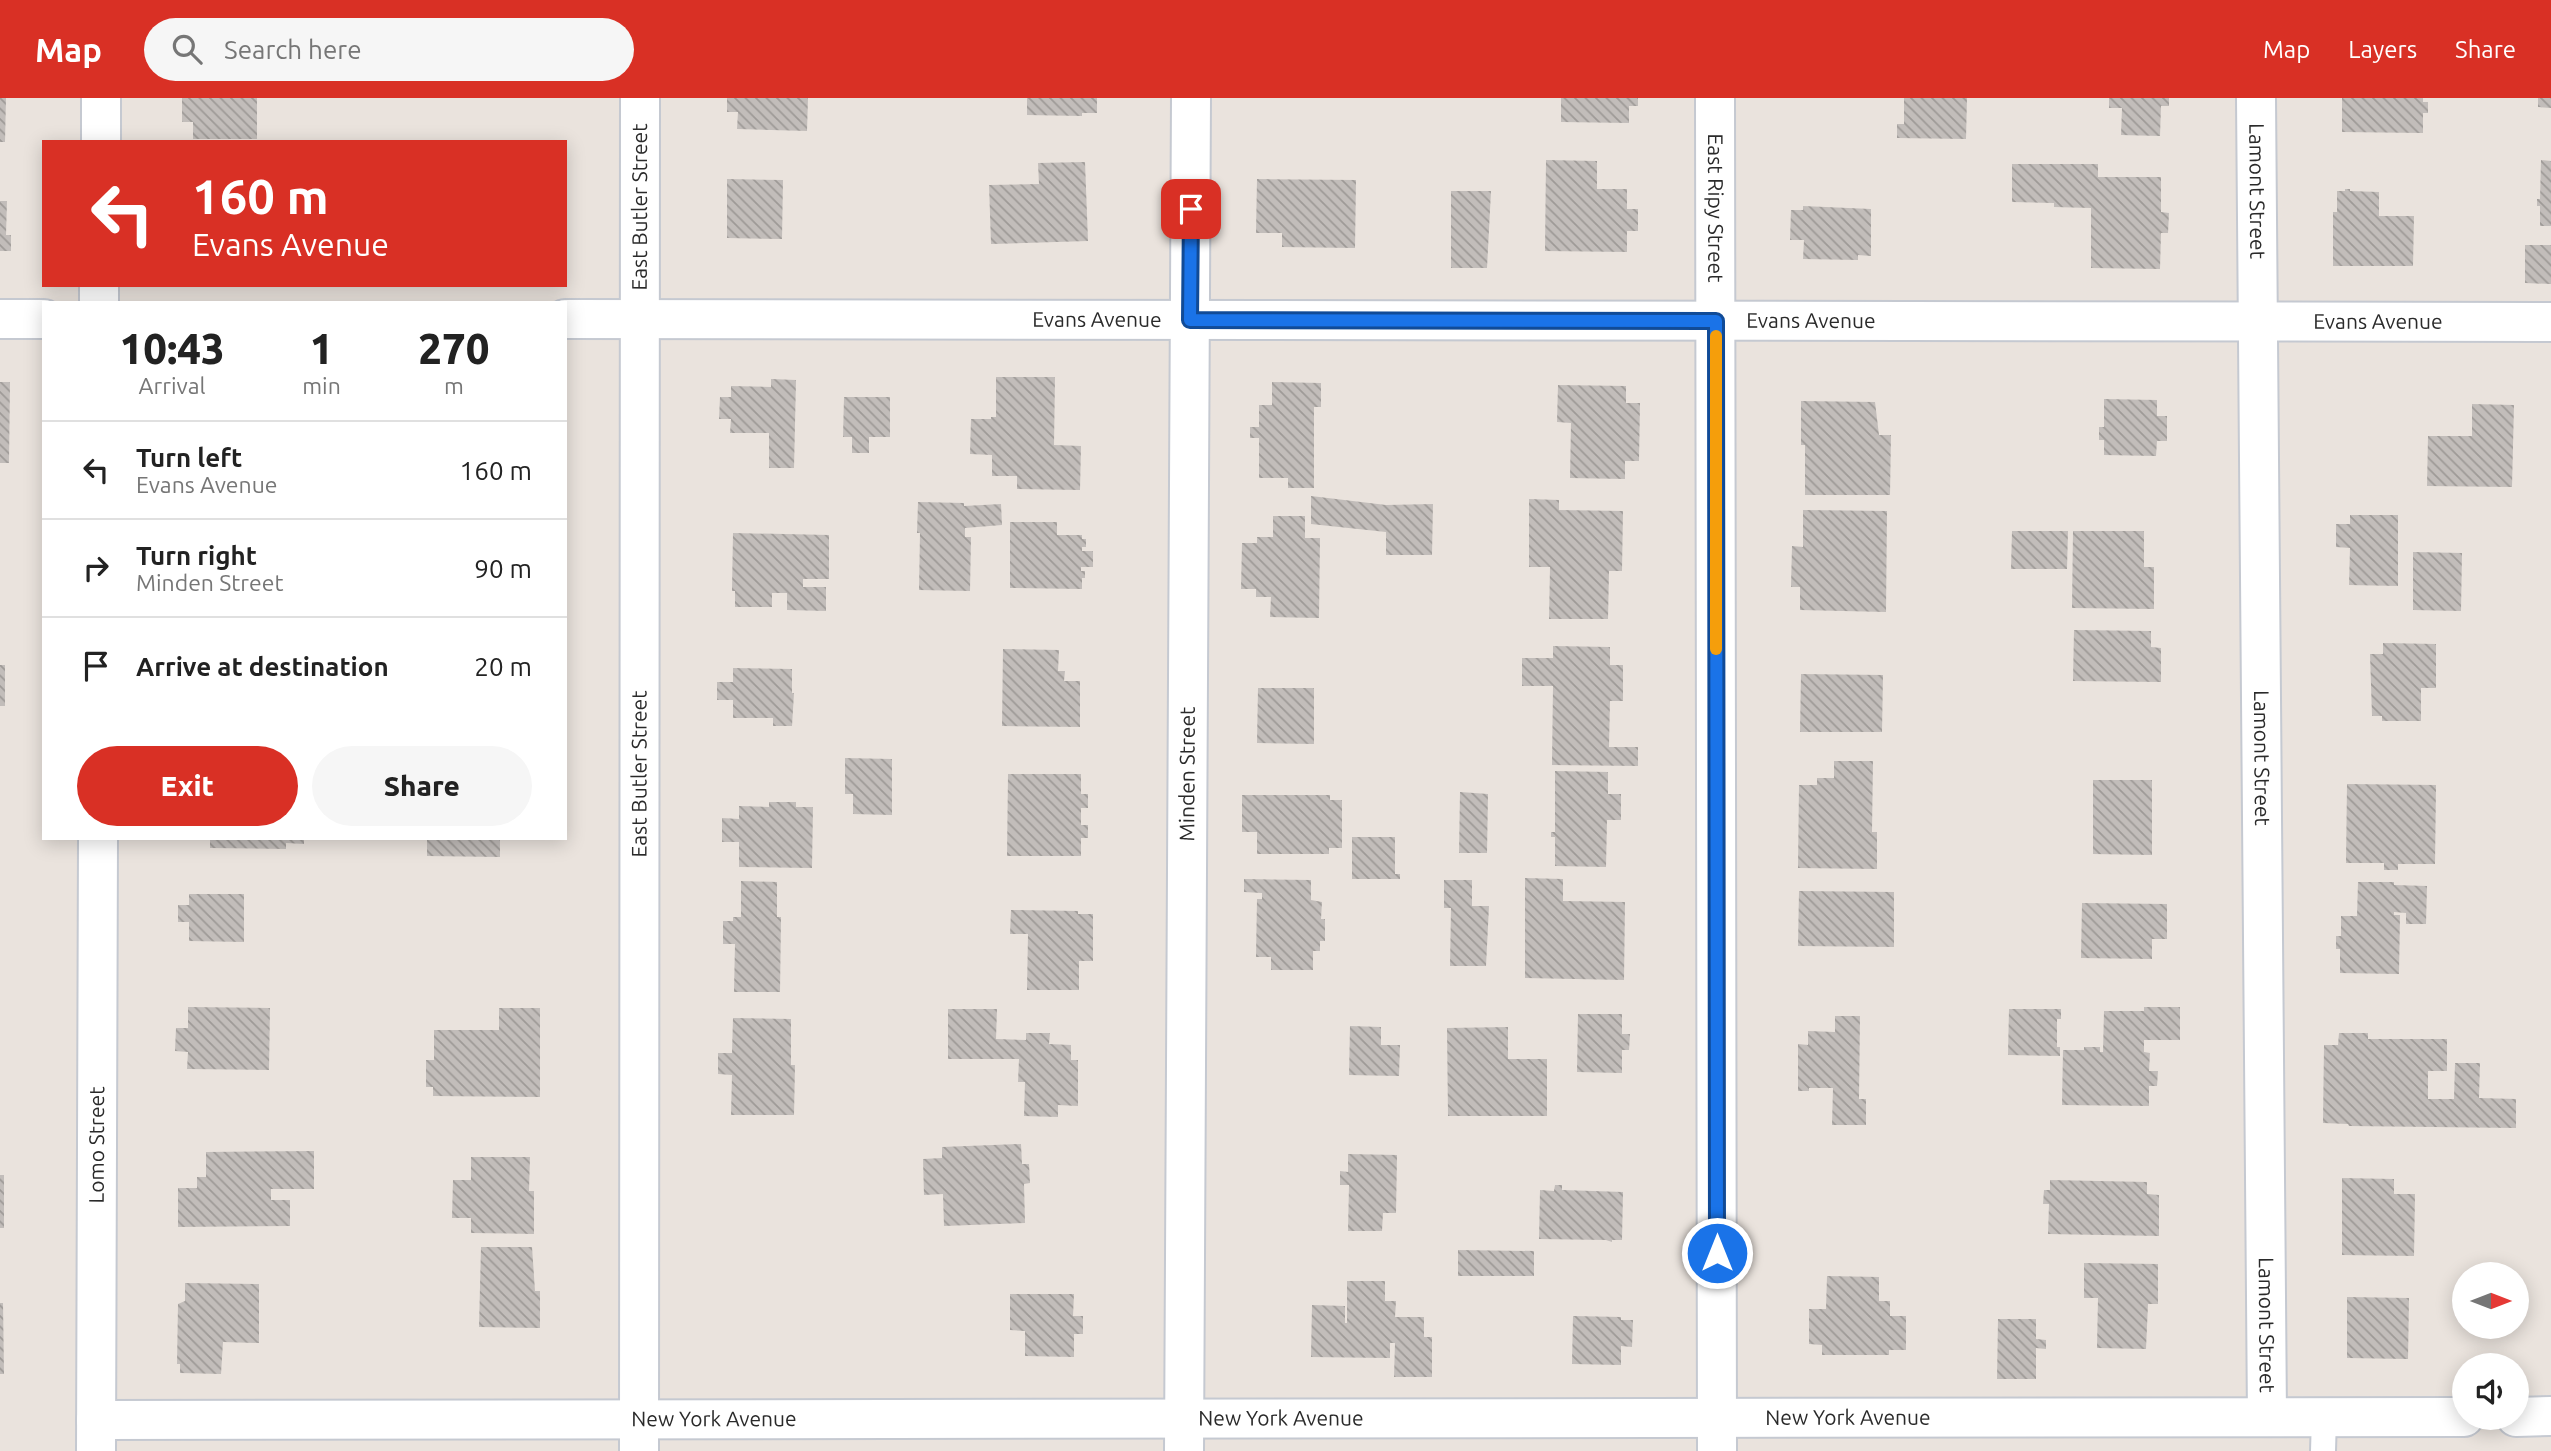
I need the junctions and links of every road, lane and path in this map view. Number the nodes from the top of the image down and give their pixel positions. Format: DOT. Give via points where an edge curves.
graph roads {
  1 [pos="101,98"];
  2 [pos="640,98"];
  3 [pos="1191,98"];
  4 [pos="1715,98"];
  5 [pos="2256,98"];
  6 [pos="101,140"];
  7 [pos="0,318"];
  8 [pos="42,319"];
  9 [pos="567,319"];
  10 [pos="640,319"];
  11 [pos="1190,320"];
  12 [pos="1716,321"];
  13 [pos="2258,322"];
  14 [pos="2551,322"];
  15 [pos="97,840"];
  16 [pos="2529,1416"];
  17 [pos="2551,1416"];
  18 [pos="2267,1417"];
  19 [pos="2452,1418"];
  20 [pos="1184,1434"];
  21 [pos="1717,1434"];
  22 [pos="2323,1434"];
  23 [pos="96,1435"];
  24 [pos="639,1435"];
  1 -- 6 [label="street"];
  2 -- 10 [label="street, East Butler Street"];
  3 -- 11 [label="street, Minden Street"];
  4 -- 12 [label="street, East Ripy Street"];
  5 -- 13 [label="street, Lamont Street"];
  7 -- 8 [label="street"];
  9 -- 10 [label="street, Evans Avenue"];
  10 -- 11 [label="street, Evans Avenue"];
  10 -- 24 [label="street, East Butler Street"];
  11 -- 12 [label="street, Evans Avenue"];
  11 -- 20 [label="street, Minden Street"];
  12 -- 13 [label="street, Evans Avenue"];
  12 -- 21 [label="street, East Ripy Street"];
  13 -- 14 [label="street, Evans Avenue"];
  13 -- 18 [label="street, Lamont Street"];
  15 -- 23 [label="street, Lomo Street"];
  16 -- 17 [label="street"];
  18 -- 21 [label="street, New York Avenue"];
  18 -- 22 [label="street, New York Avenue"];
  19 -- 22 [label="street, New York Avenue"];
  20 -- 21 [label="street, New York Avenue"];
  20 -- 24 [label="street, New York Avenue"];
  23 -- 24 [label="street, New York Avenue"];
}
